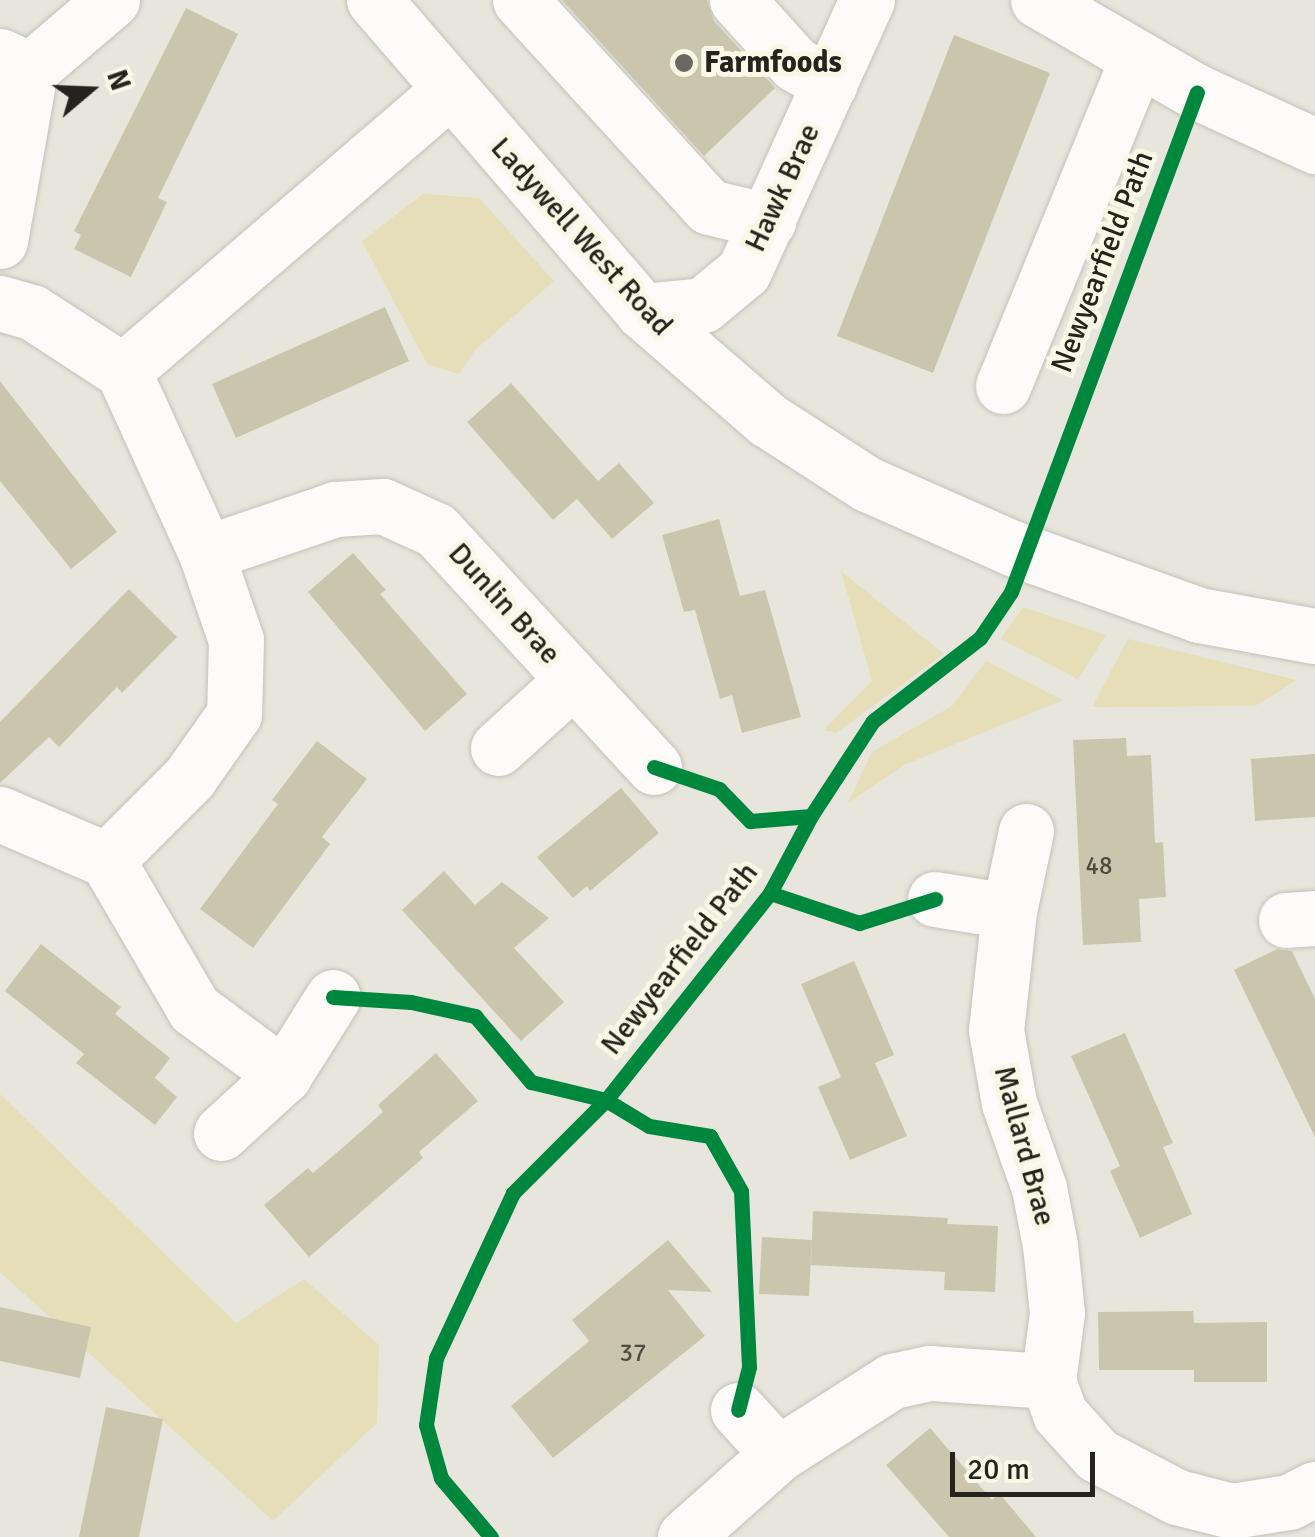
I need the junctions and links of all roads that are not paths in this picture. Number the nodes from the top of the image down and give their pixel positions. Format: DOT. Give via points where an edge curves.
graph roads {
  1 [pos="112,0"];
  2 [pos="374,0"];
  3 [pos="520,0"];
  4 [pos="737,0"];
  5 [pos="868,0"];
  6 [pos="1038,0"];
  7 [pos="1137,60"];
  8 [pos="15,63"];
  9 [pos="830,84"];
  10 [pos="450,90"];
  11 [pos="1315,146"];
  12 [pos="768,222"];
  13 [pos="0,241"];
  14 [pos="0,303"];
  15 [pos="642,311"];
  16 [pos="123,371"];
  17 [pos="1003,386"];
  18 [pos="206,553"];
  19 [pos="1315,636"];
  20 [pos="572,680"];
  21 [pos="498,748"];
  22 [pos="654,767"];
  23 [pos="0,814"];
  24 [pos="1026,831"];
  25 [pos="107,860"];
  26 [pos="935,899"];
  27 [pos="1009,910"];
  28 [pos="334,996"];
  29 [pos="284,1075"];
  30 [pos="221,1133"];
  31 [pos="1048,1381"];
  32 [pos="738,1410"];
  33 [pos="778,1454"];
  34 [pos="1315,1489"];
  35 [pos="1232,1524"];
  36 [pos="685,1537"];
  1 -- 8 [label="street"];
  2 -- 10 [label="street, Ladywell West Road"];
  3 -- 12 [label="street" via="708,207"];
  4 -- 9 [label="street" via="795,64"];
  5 -- 9 [label="street, Hawk Brae"];
  6 -- 7 [label="street"];
  7 -- 11 [label="street"];
  7 -- 17 [label="street"];
  8 -- 13 [label="street"];
  9 -- 12 [label="street, Hawk Brae"];
  10 -- 15 [label="street, Ladywell West Road"];
  10 -- 16 [label="street"];
  12 -- 15 [label="street, Hawk Brae" via="744,271 703,306"];
  14 -- 16 [label="street" via="32,312"];
  15 -- 19 [label="street, Ladywell West Road" via="744,403 867,484 1012,548 1199,615"];
  16 -- 18 [label="street"];
  18 -- 20 [label="street, Dunlin Brae" via="335,509 384,506 436,530"];
  18 -- 25 [label="street" via="236,640 234,714 188,778"];
  20 -- 21 [label="street, Dunlin Brae"];
  20 -- 22 [label="street, Dunlin Brae"];
  23 -- 25 [label="street"];
  24 -- 27 [label="street, Mallard Brae"];
  25 -- 29 [label="street" via="194,1009"];
  26 -- 27 [label="street"];
  27 -- 31 [label="street, Mallard Brae" via="996,1030 1050,1246 1057,1313"];
  28 -- 29 [label="street"];
  29 -- 30 [label="street"];
  31 -- 33 [label="street" via="930,1373 892,1382"];
  31 -- 35 [label="street" via="1060,1414 1097,1455"];
  32 -- 33 [label="street"];
  33 -- 36 [label="street"];
  34 -- 35 [label="street"];
}
